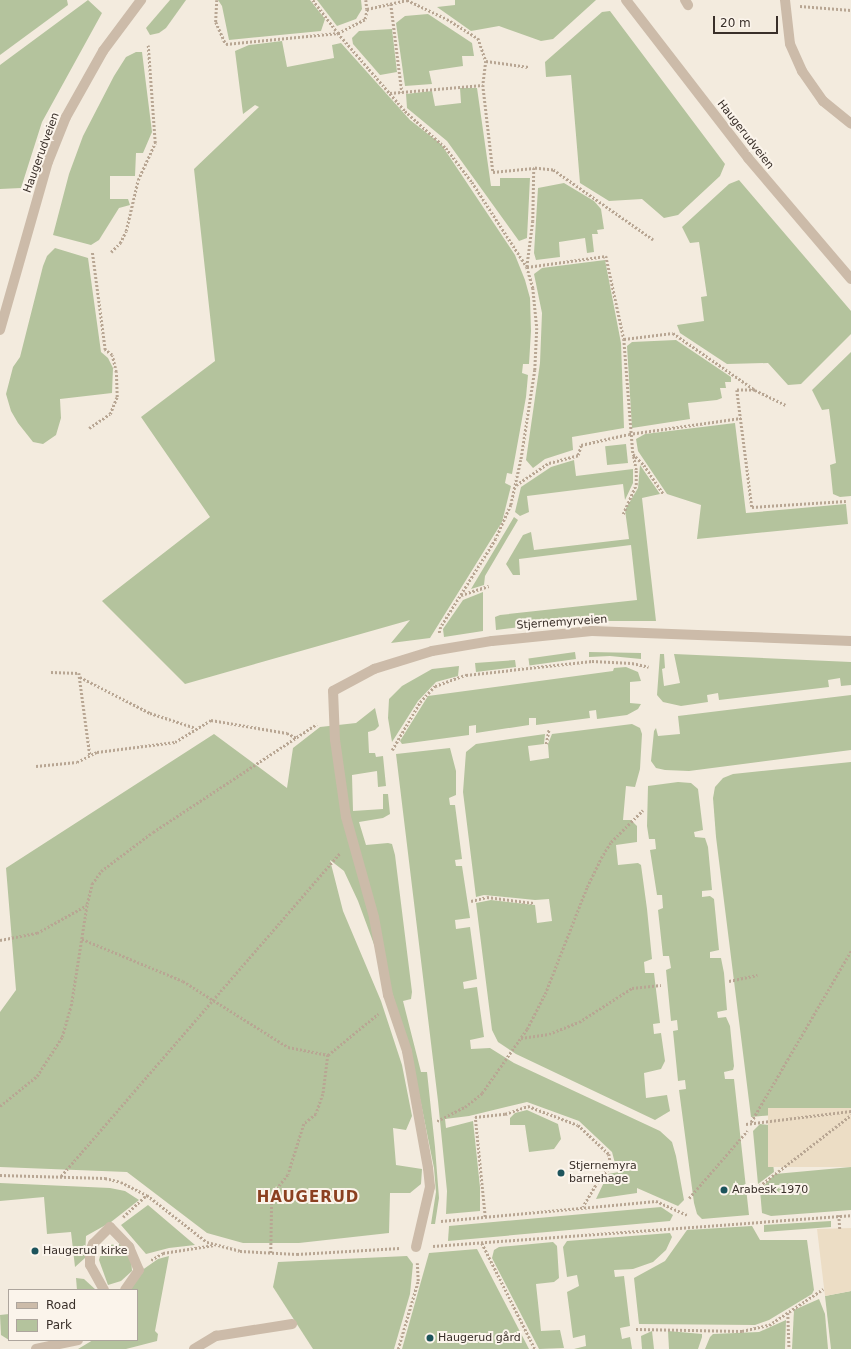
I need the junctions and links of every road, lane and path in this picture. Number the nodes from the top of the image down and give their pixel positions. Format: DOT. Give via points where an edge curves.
graph roads {
  1 [pos="141,0"];
  2 [pos="217,0"];
  3 [pos="313,0"];
  4 [pos="366,0"];
  5 [pos="626,0"];
  6 [pos="785,0"];
  7 [pos="391,4"];
  8 [pos="798,6"];
  9 [pos="367,9"];
  10 [pos="851,10"];
  11 [pos="338,33"];
  12 [pos="148,46"];
  13 [pos="486,61"];
  14 [pos="529,67"];
  15 [pos="483,85"];
  16 [pos="402,92"];
  17 [pos="390,93"];
  18 [pos="851,124"];
  19 [pos="534,168"];
  20 [pos="653,240"];
  21 [pos="92,252"];
  22 [pos="111,252"];
  23 [pos="527,267"];
  24 [pos="851,279"];
  25 [pos="0,330"];
  26 [pos="624,339"];
  27 [pos="755,390"];
  28 [pos="786,405"];
  29 [pos="741,418"];
  30 [pos="89,428"];
  31 [pos="629,434"];
  32 [pos="633,454"];
  33 [pos="516,485"];
  34 [pos="664,495"];
  35 [pos="846,500"];
  36 [pos="623,514"];
  37 [pos="489,586"];
  38 [pos="460,596"];
  39 [pos="440,637"];
  40 [pos="851,641"];
  41 [pos="649,667"];
  42 [pos="51,672"];
  43 [pos="80,677"];
  44 [pos="319,720"];
  45 [pos="196,728"];
  46 [pos="549,728"];
  47 [pos="297,738"];
  48 [pos="546,744"];
  49 [pos="392,750"];
  50 [pos="90,755"];
  51 [pos="36,766"];
  52 [pos="642,810"];
  53 [pos="352,839"];
  54 [pos="472,900"];
  55 [pos="534,903"];
  56 [pos="87,904"];
  57 [pos="82,939"];
  58 [pos="0,940"];
  59 [pos="851,951"];
  60 [pos="758,975"];
  61 [pos="729,981"];
  62 [pos="661,985"];
  63 [pos="213,999"];
  64 [pos="391,1003"];
  65 [pos="520,1038"];
  66 [pos="328,1055"];
  67 [pos="0,1106"];
  68 [pos="851,1111"];
  69 [pos="851,1115"];
  70 [pos="437,1121"];
  71 [pos="751,1122"];
  72 [pos="746,1124"];
  73 [pos="747,1131"];
  74 [pos="0,1175"];
  75 [pos="61,1177"];
  76 [pos="753,1191"];
  77 [pos="147,1195"];
  78 [pos="689,1198"];
  79 [pos="583,1207"];
  80 [pos="686,1215"];
  81 [pos="840,1215"];
  82 [pos="851,1215"];
  83 [pos="485,1217"];
  84 [pos="441,1221"];
  85 [pos="110,1228"];
  86 [pos="840,1229"];
  87 [pos="482,1243"];
  88 [pos="215,1245"];
  89 [pos="416,1247"];
  90 [pos="271,1253"];
  91 [pos="139,1270"];
  92 [pos="103,1289"];
  93 [pos="126,1289"];
  94 [pos="823,1289"];
  95 [pos="788,1313"];
  96 [pos="292,1324"];
  97 [pos="636,1329"];
  98 [pos="73,1341"];
  99 [pos="36,1349"];
  100 [pos="194,1349"];
  101 [pos="398,1349"];
  102 [pos="535,1349"];
  103 [pos="789,1349"];
  1 -- 25 [label="street, Haugerudveien" via="103,51 66,117 48,162"];
  2 -- 11 [label="path" via="216,22 226,44"];
  3 -- 11 [label="path"];
  4 -- 9 [label="path"];
  5 -- 24 [label="street, Haugerudveien" via="748,158"];
  6 -- 18 [label="street" via="790,44 802,71 823,101"];
  7 -- 9 [label="path"];
  7 -- 13 [label="path" via="407,0 447,19 478,38"];
  7 -- 16 [label="path"];
  8 -- 10 [label="path"];
  9 -- 11 [label="path" via="365,19"];
  11 -- 17 [label="path"];
  12 -- 22 [label="path" via="155,143 138,180 126,231 120,243"];
  13 -- 14 [label="path"];
  13 -- 15 [label="path"];
  15 -- 16 [label="path"];
  15 -- 19 [label="path" via="493,172"];
  16 -- 17 [label="path"];
  17 -- 23 [label="path" via="410,116 446,148 472,182"];
  19 -- 20 [label="path" via="553,170"];
  19 -- 23 [label="path" via="533,221"];
  21 -- 30 [label="path" via="104,350 112,355 117,397 110,414"];
  23 -- 26 [label="path" via="606,256"];
  23 -- 33 [label="path" via="533,288 536,346"];
  26 -- 27 [label="path" via="673,333"];
  26 -- 31 [label="path"];
  27 -- 28 [label="path"];
  27 -- 29 [label="path" via="737,390"];
  29 -- 31 [label="path"];
  29 -- 35 [label="path" via="752,506"];
  31 -- 32 [label="path"];
  31 -- 33 [label="path" via="581,445 578,455 549,463"];
  32 -- 34 [label="path" via="644,464"];
  32 -- 36 [label="path" via="636,485"];
  33 -- 38 [label="path" via="505,522"];
  37 -- 38 [label="path"];
  38 -- 39 [label="path" via="441,627"];
  40 -- 53 [label="street, Stjernemyrveien" via="592,631 492,641 432,651 374,669 332,691 335,740"];
  41 -- 49 [label="path" via="632,663 592,661 466,675 435,686 420,702"];
  42 -- 43 [label="path" via="79,673"];
  43 -- 45 [label="path" via="150,713"];
  43 -- 50 [label="path"];
  44 -- 47 [label="path" via="316,726"];
  45 -- 47 [label="path" via="216,720 287,733"];
  45 -- 50 [label="path" via="175,742"];
  46 -- 48 [label="path"];
  47 -- 56 [label="path" via="108,864 92,884"];
  50 -- 51 [label="path" via="77,762"];
  52 -- 65 [label="path" via="611,842 601,858 545,994"];
  53 -- 63 [label="path"];
  53 -- 64 [label="street" via="370,903"];
  54 -- 55 [label="path" via="487,898"];
  56 -- 57 [label="path"];
  56 -- 58 [label="path" via="37,933"];
  57 -- 63 [label="path" via="183,981"];
  57 -- 67 [label="path" via="71,1006 62,1037 37,1076"];
  59 -- 71 [label="path"];
  60 -- 61 [label="path"];
  62 -- 65 [label="path" via="632,988 579,1022 549,1034"];
  63 -- 66 [label="path" via="288,1047"];
  63 -- 75 [label="path"];
  64 -- 66 [label="path"];
  64 -- 89 [label="street" via="407,1052 430,1187"];
  65 -- 70 [label="path" via="482,1093 465,1107"];
  66 -- 90 [label="path" via="316,1114 304,1124 288,1175 272,1195"];
  68 -- 71 [label="path"];
  69 -- 76 [label="path"];
  71 -- 72 [label="path"];
  73 -- 78 [label="path"];
  74 -- 75 [label="path"];
  75 -- 77 [label="path" via="121,1182"];
  77 -- 85 [label="path"];
  77 -- 88 [label="path" via="198,1236"];
  79 -- 80 [label="path" via="656,1201"];
  79 -- 83 [label="path"];
  79 -- 83 [label="path" via="611,1166 609,1154 578,1125 528,1106 505,1114 474,1117"];
  81 -- 82 [label="path"];
  81 -- 86 [label="path"];
  81 -- 87 [label="path"];
  83 -- 84 [label="path"];
  85 -- 91 [label="street" via="129,1247"];
  85 -- 92 [label="street" via="93,1244 90,1251 90,1266"];
  87 -- 89 [label="path"];
  87 -- 102 [label="path"];
  88 -- 90 [label="path" via="240,1251"];
  88 -- 91 [label="path" via="163,1253"];
  89 -- 90 [label="path"];
  89 -- 101 [label="path" via="418,1281"];
  91 -- 93 [label="street"];
  94 -- 95 [label="path"];
  95 -- 97 [label="path" via="768,1325 742,1331"];
  95 -- 103 [label="path"];
  96 -- 100 [label="street" via="216,1336"];
  98 -- 99 [label="street"];
}
